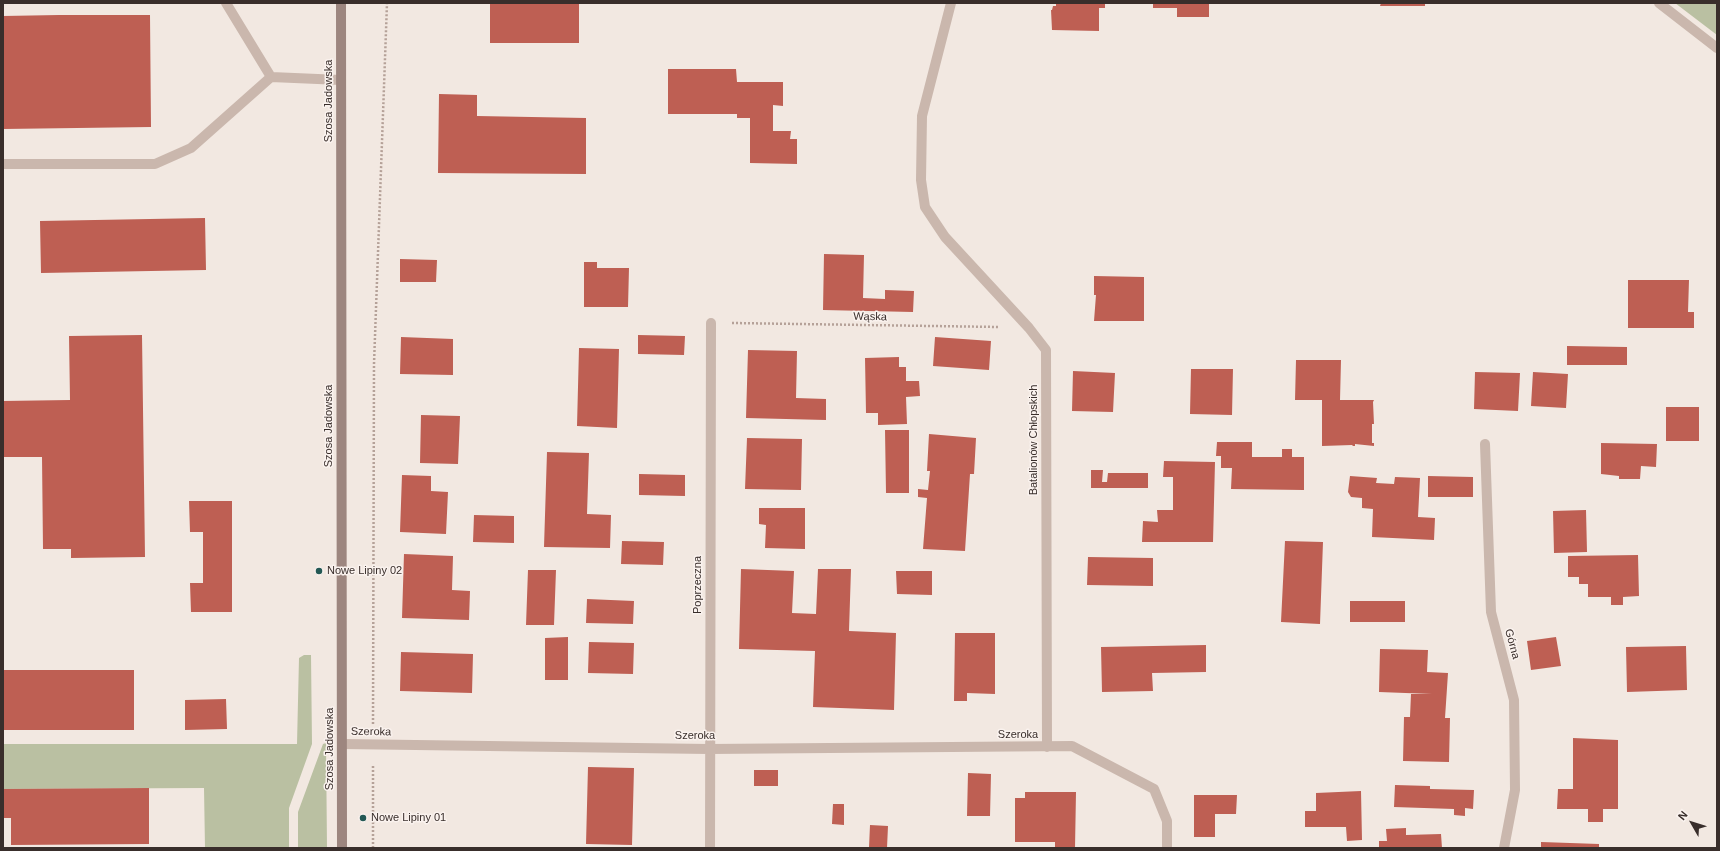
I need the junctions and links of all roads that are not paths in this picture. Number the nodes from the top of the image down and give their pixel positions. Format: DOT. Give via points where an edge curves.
graph roads {
  1 [pos="226,3"];
  2 [pos="341,3"];
  3 [pos="950,3"];
  4 [pos="1659,3"];
  5 [pos="1717,48"];
  6 [pos="270,77"];
  7 [pos="341,80"];
  8 [pos="3,164"];
  9 [pos="711,323"];
  10 [pos="1485,444"];
  11 [pos="342,744"];
  12 [pos="1047,747"];
  13 [pos="709,748"];
  14 [pos="342,848"];
  15 [pos="710,848"];
  16 [pos="1168,848"];
  17 [pos="1504,848"];
  1 -- 6 [label="street"];
  2 -- 7 [label="main road, Szosa Jadowska"];
  3 -- 12 [label="street, Batalionów Chłopskich" via="922,116 921,180 925,207 945,237 1046,350"];
  4 -- 5 [label="street"];
  6 -- 7 [label="street"];
  6 -- 8 [label="street" via="191,148 155,164"];
  7 -- 11 [label="main road, Szosa Jadowska"];
  9 -- 13 [label="street, Poprzeczna"];
  10 -- 17 [label="street, Górna" via="1491,612 1514,700 1515,790"];
  11 -- 13 [label="street, Szeroka"];
  11 -- 14 [label="main road, Szosa Jadowska"];
  12 -- 13 [label="street, Szeroka"];
  12 -- 16 [label="street" via="1072,746 1154,789 1167,821"];
  13 -- 15 [label="street, Poprzeczna"];
}
